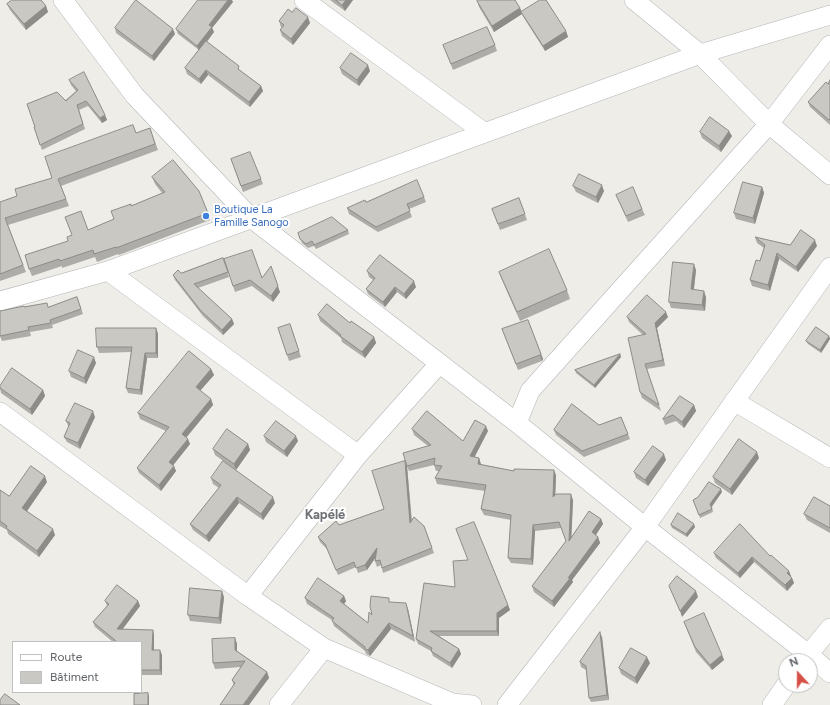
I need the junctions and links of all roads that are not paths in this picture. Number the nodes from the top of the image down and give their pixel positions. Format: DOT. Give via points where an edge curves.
graph roads {
  1 [pos="63,0"];
  2 [pos="304,0"];
  3 [pos="634,0"];
  4 [pos="830,15"];
  5 [pos="830,45"];
  6 [pos="700,54"];
  7 [pos="769,124"];
  8 [pos="485,133"];
  9 [pos="830,175"];
  10 [pos="251,218"];
  11 [pos="830,267"];
  12 [pos="108,271"];
  13 [pos="0,301"];
  14 [pos="439,364"];
  15 [pos="734,401"];
  16 [pos="0,412"];
  17 [pos="517,423"];
  18 [pos="358,455"];
  19 [pos="830,458"];
  20 [pos="645,527"];
  21 [pos="248,596"];
  22 [pos="830,628"];
  23 [pos="324,648"];
  24 [pos="799,653"];
  25 [pos="809,653"];
  26 [pos="818,666"];
  27 [pos="830,673"];
  28 [pos="780,693"];
  29 [pos="279,705"];
  30 [pos="472,705"];
  31 [pos="507,705"];
  32 [pos="772,705"];
  1 -- 10 [label="street" via="135,96"];
  2 -- 8 [label="street"];
  3 -- 6 [label="street"];
  4 -- 6 [label="street"];
  5 -- 7 [label="street"];
  6 -- 7 [label="street"];
  6 -- 8 [label="street"];
  7 -- 9 [label="street"];
  7 -- 17 [label="street" via="530,391"];
  8 -- 10 [label="street"];
  10 -- 12 [label="street"];
  10 -- 14 [label="street"];
  11 -- 15 [label="street"];
  12 -- 13 [label="street"];
  12 -- 18 [label="street"];
  14 -- 17 [label="street"];
  14 -- 18 [label="street"];
  15 -- 19 [label="street"];
  15 -- 20 [label="street"];
  16 -- 21 [label="street"];
  17 -- 20 [label="street"];
  18 -- 21 [label="street"];
  20 -- 24 [label="street"];
  20 -- 31 [label="street"];
  21 -- 23 [label="street"];
  22 -- 25 [label="street"];
  23 -- 29 [label="street"];
  23 -- 30 [label="street" via="452,703"];
  26 -- 27 [label="street"];
  28 -- 32 [label="street"];
}
